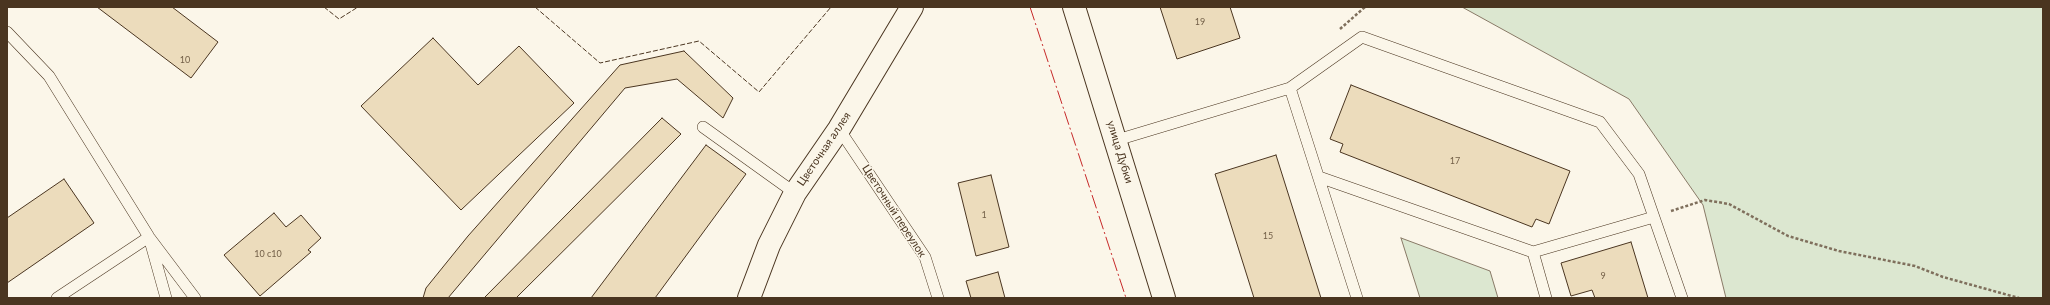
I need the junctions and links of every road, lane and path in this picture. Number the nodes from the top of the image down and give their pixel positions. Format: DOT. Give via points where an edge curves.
graph roads {
  1 [pos="912,7"];
  2 [pos="1074,7"];
  3 [pos="1365,7"];
  4 [pos="7,32"];
  5 [pos="1335,34"];
  6 [pos="1290,88"];
  7 [pos="704,127"];
  8 [pos="839,129"];
  9 [pos="1117,140"];
  10 [pos="1318,177"];
  11 [pos="795,193"];
  12 [pos="1654,217"];
  13 [pos="149,237"];
  14 [pos="1534,252"];
  15 [pos="57,298"];
  16 [pos="166,298"];
  17 [pos="195,298"];
  18 [pos="749,298"];
  19 [pos="938,298"];
  20 [pos="1164,298"];
  21 [pos="1357,298"];
  22 [pos="1546,298"];
  23 [pos="1682,298"];
  24 [pos="2020,298"];
  1 -- 8 [label="street, Цветочная аллея"];
  2 -- 9 [label="street, улица Дубки"];
  3 -- 5 [label="path"];
  4 -- 13 [label="lane" via="49,76"];
  6 -- 9 [label="lane"];
  6 -- 10 [label="lane"];
  6 -- 12 [label="lane" via="1362,37 1600,122 1639,174"];
  7 -- 11 [label="lane"];
  8 -- 11 [label="street, Цветочная аллея"];
  8 -- 19 [label="lane, Цветочный переулок" via="925,257"];
  9 -- 20 [label="street, улица Дубки"];
  10 -- 14 [label="lane"];
  10 -- 21 [label="lane"];
  11 -- 18 [label="street, Цветочная аллея" via="770,245"];
  12 -- 14 [label="lane"];
  12 -- 23 [label="lane"];
  12 -- 24 [label="path" via="1705,200 1729,204 1788,236 1839,251 1915,266 1942,277"];
  13 -- 15 [label="lane"];
  13 -- 16 [label="lane"];
  13 -- 17 [label="lane"];
  14 -- 22 [label="lane"];
}
